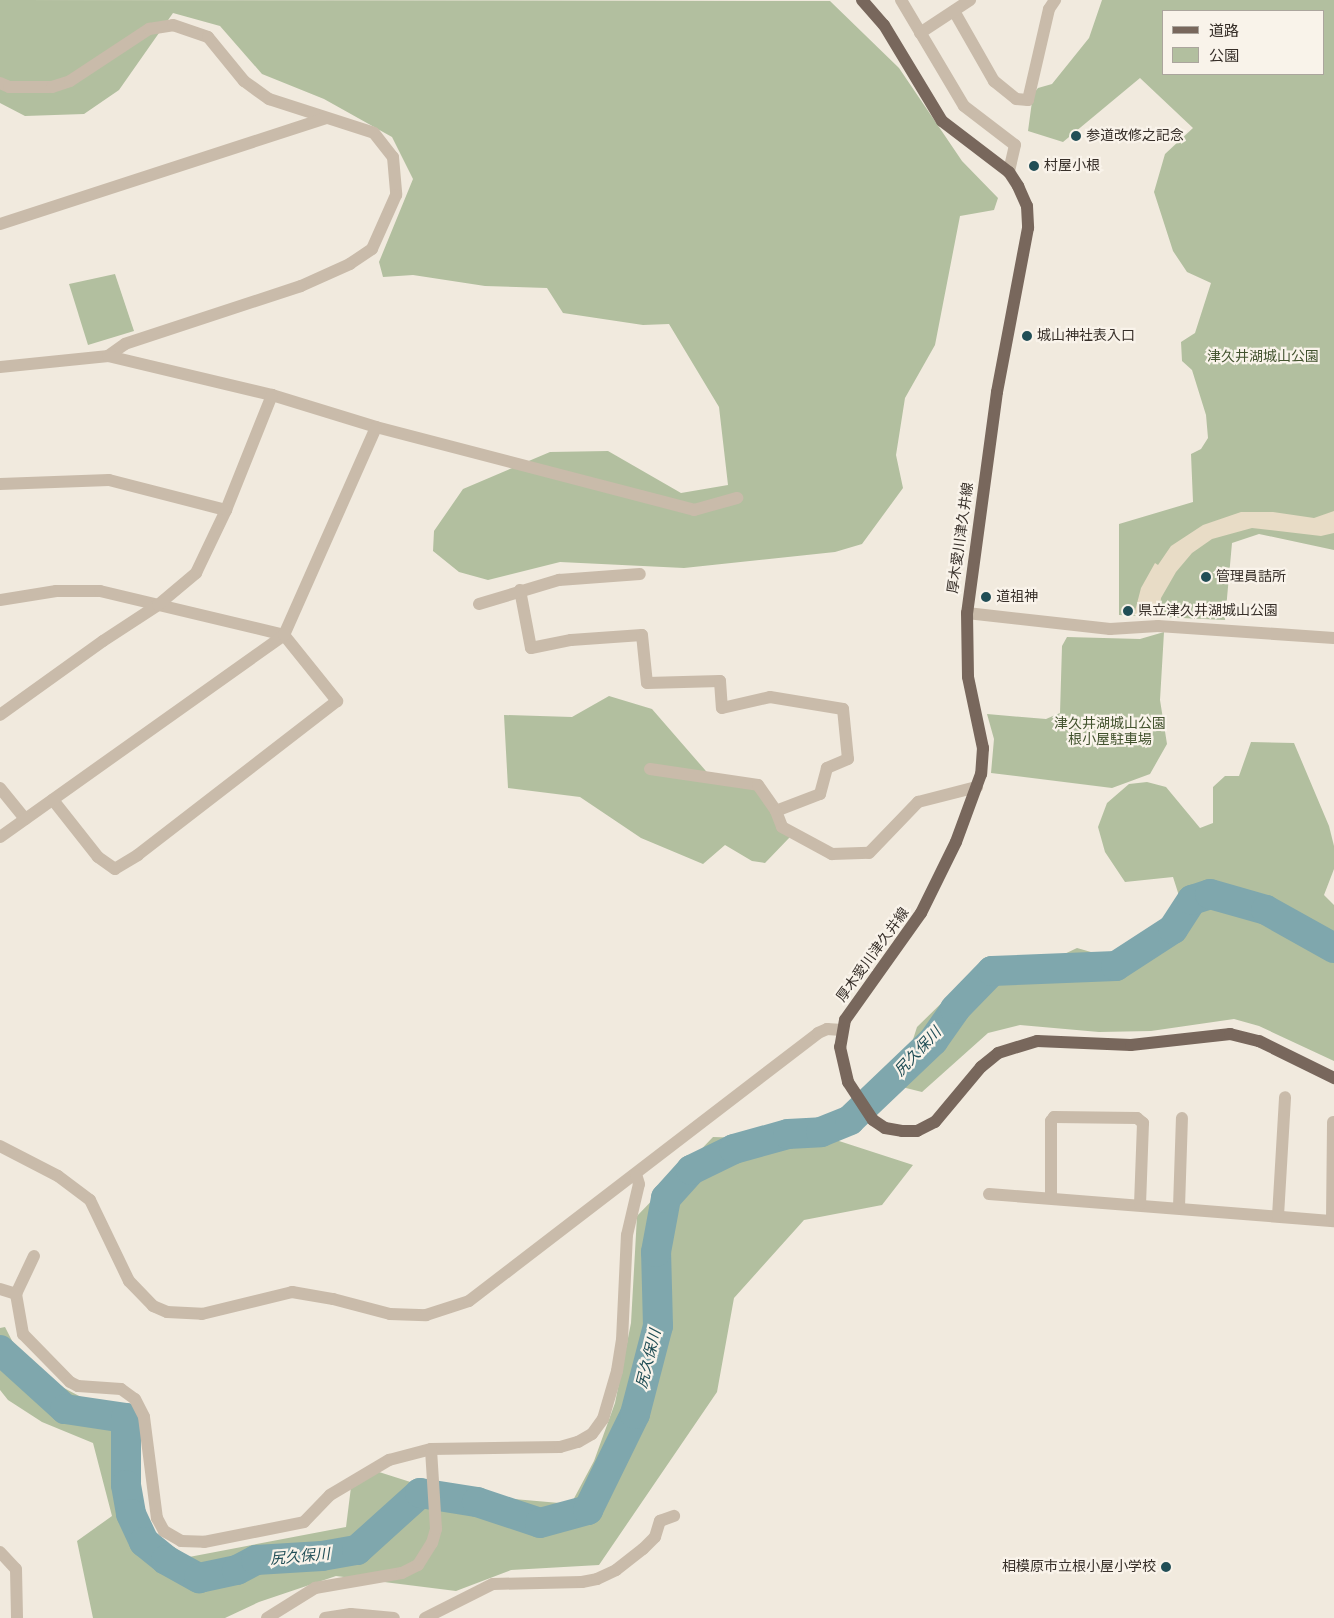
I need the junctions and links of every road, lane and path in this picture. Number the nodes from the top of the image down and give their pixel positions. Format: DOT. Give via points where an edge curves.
graph roads {
  1 [pos="862,0"];
  2 [pos="901,0"];
  3 [pos="970,0"];
  4 [pos="1055,0"];
  5 [pos="954,10"];
  6 [pos="920,33"];
  7 [pos="0,84"];
  8 [pos="326,118"];
  9 [pos="1008,172"];
  10 [pos="0,224"];
  11 [pos="108,356"];
  12 [pos="0,367"];
  13 [pos="272,396"];
  14 [pos="376,427"];
  15 [pos="0,484"];
  16 [pos="737,498"];
  17 [pos="226,510"];
  18 [pos="640,574"];
  19 [pos="520,590"];
  20 [pos="0,600"];
  21 [pos="479,604"];
  22 [pos="158,605"];
  23 [pos="966,613"];
  24 [pos="284,635"];
  25 [pos="1334,638"];
  26 [pos="0,715"];
  27 [pos="650,769"];
  28 [pos="977,787"];
  29 [pos="0,788"];
  30 [pos="53,800"];
  31 [pos="776,811"];
  32 [pos="25,819"];
  33 [pos="0,837"];
  34 [pos="842,1030"];
  35 [pos="1334,1078"];
  36 [pos="1285,1097"];
  37 [pos="1182,1118"];
  38 [pos="1333,1122"];
  39 [pos="0,1146"];
  40 [pos="636,1174"];
  41 [pos="989,1194"];
  42 [pos="1051,1198"];
  43 [pos="1140,1204"];
  44 [pos="1179,1207"];
  45 [pos="1278,1216"];
  46 [pos="1333,1221"];
  47 [pos="34,1256"];
  48 [pos="0,1289"];
  49 [pos="16,1294"];
  50 [pos="431,1449"];
  51 [pos="674,1516"];
  52 [pos="0,1552"];
  53 [pos="16,1618"];
  54 [pos="267,1618"];
  55 [pos="325,1618"];
  56 [pos="394,1618"];
  57 [pos="425,1618"];
  1 -- 9 [label="main road, 厚木愛川津久井線" via="884,25 942,121"];
  2 -- 6 [label="street"];
  3 -- 5 [label="street"];
  4 -- 5 [label="street" via="1049,9 1028,100 1016,99 994,81"];
  5 -- 6 [label="street"];
  6 -- 9 [label="street" via="964,106 1016,145"];
  7 -- 8 [label="street" via="52,87 70,81 149,29 173,25 208,36 244,81 269,99"];
  8 -- 10 [label="street"];
  8 -- 11 [label="street" via="374,133 393,156 396,195 372,250 350,264 301,286 125,344"];
  9 -- 23 [label="main road, 厚木愛川津久井線" via="1024,198 1028,228 997,392"];
  11 -- 12 [label="street"];
  11 -- 13 [label="street"];
  13 -- 14 [label="street"];
  13 -- 17 [label="street"];
  14 -- 16 [label="street" via="694,510"];
  14 -- 24 [label="street"];
  15 -- 17 [label="street" via="109,480"];
  17 -- 22 [label="street" via="196,573"];
  18 -- 19 [label="street" via="559,580"];
  19 -- 21 [label="street"];
  19 -- 31 [label="street" via="531,648 571,640 642,635 647,683 720,681 722,708 770,697 843,710 848,760 827,768 820,794"];
  20 -- 22 [label="street" via="56,591 100,591"];
  22 -- 24 [label="street"];
  22 -- 26 [label="street"];
  23 -- 25 [label="street" via="1066,626 1150,625"];
  23 -- 28 [label="main road, 厚木愛川津久井線" via="968,677 983,748"];
  24 -- 30 [label="street" via="235,666"];
  24 -- 30 [label="street" via="337,701 138,855 115,869 98,857"];
  27 -- 31 [label="street" via="758,785"];
  28 -- 31 [label="street" via="918,802 869,853 856,856 832,854 794,836 782,827"];
  28 -- 34 [label="main road, 厚木愛川津久井線" via="948,860 921,913 854,1004"];
  29 -- 32 [label="street"];
  30 -- 32 [label="street"];
  32 -- 33 [label="street"];
  34 -- 35 [label="main road, 厚木愛川津久井線" via="843,1070 870,1117 893,1130 924,1128 942,1116 993,1056 1016,1045 1037,1041 1131,1045 1230,1034 1259,1041"];
  34 -- 40 [label="street" via="826,1029 818,1033"];
  36 -- 45 [label="street"];
  37 -- 44 [label="street"];
  38 -- 46 [label="street"];
  39 -- 40 [label="street" via="58,1176 83,1194 93,1206 129,1281 140,1295 153,1306 183,1315 202,1314 292,1292 390,1314 412,1316 446,1310 469,1301"];
  40 -- 50 [label="street" via="639,1184 627,1235 622,1340 617,1371 603,1419 592,1434 560,1447"];
  41 -- 42 [label="street"];
  42 -- 43 [label="street"];
  42 -- 43 [label="street" via="1051,1122 1054,1117 1137,1118 1143,1123"];
  43 -- 44 [label="street"];
  44 -- 45 [label="street"];
  45 -- 46 [label="street"];
  47 -- 49 [label="street"];
  48 -- 49 [label="street"];
  49 -- 50 [label="street" via="22,1334 70,1382 78,1386 121,1389 135,1399 144,1417 156,1518 164,1531 181,1540 204,1542 304,1522 330,1495 381,1465"];
  50 -- 54 [label="street" via="436,1507 432,1543 418,1565 402,1573 315,1588"];
  51 -- 57 [label="street" via="660,1521 655,1537 643,1549 616,1570 596,1579 493,1584"];
  52 -- 53 [label="street" via="16,1569"];
  55 -- 56 [label="street" via="351,1614"];
}
